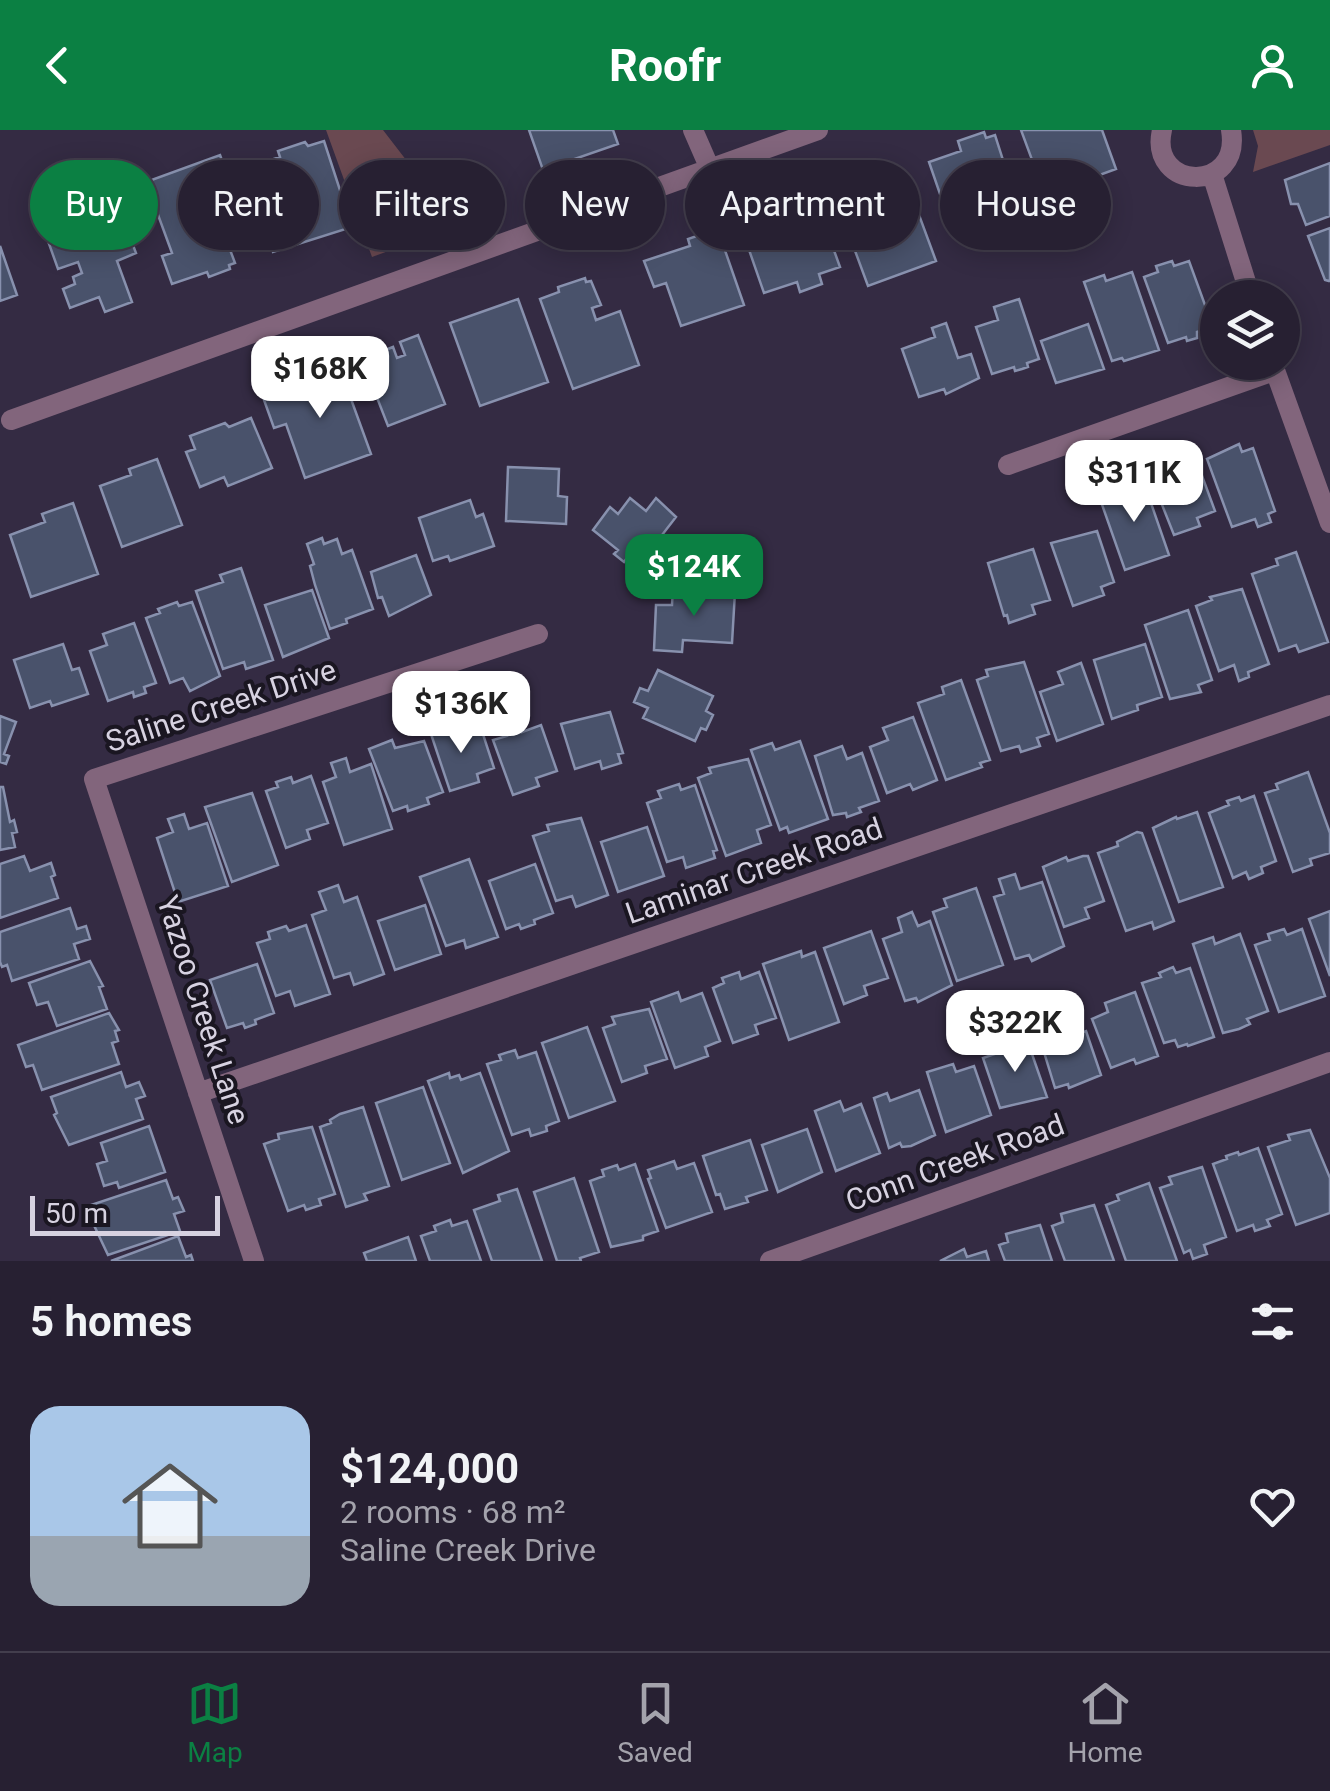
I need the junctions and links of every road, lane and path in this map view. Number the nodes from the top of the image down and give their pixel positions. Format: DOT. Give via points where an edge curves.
graph roads {
  1 [pos="693,130"];
  2 [pos="818,130"];
  3 [pos="1162,130"];
  4 [pos="1231,130"];
  5 [pos="706,160"];
  6 [pos="735,160"];
  7 [pos="1212,174"];
  8 [pos="685,178"];
  9 [pos="1245,280"];
  10 [pos="1238,380"];
  11 [pos="1278,380"];
  12 [pos="11,420"];
  13 [pos="1008,465"];
  14 [pos="1330,523"];
  15 [pos="538,634"];
  16 [pos="1330,705"];
  17 [pos="94,779"];
  18 [pos="1330,1062"];
  19 [pos="198,1094"];
  20 [pos="254,1261"];
  21 [pos="770,1261"];
  1 -- 5 [label="street"];
  2 -- 6 [label="street"];
  3 -- 7 [label="street" via="1160,146 1169,166 1189,178"];
  4 -- 7 [label="street" via="1229,157"];
  7 -- 9 [label="street"];
  8 -- 12 [label="street"];
  10 -- 13 [label="street"];
  11 -- 14 [label="street"];
  15 -- 17 [label="street, Saline Creek Drive"];
  16 -- 19 [label="street, Laminar Creek Road"];
  17 -- 19 [label="street, Yazoo Creek Lane"];
  18 -- 21 [label="street, Conn Creek Road"];
  19 -- 20 [label="street, Yazoo Creek Lane"];
}
